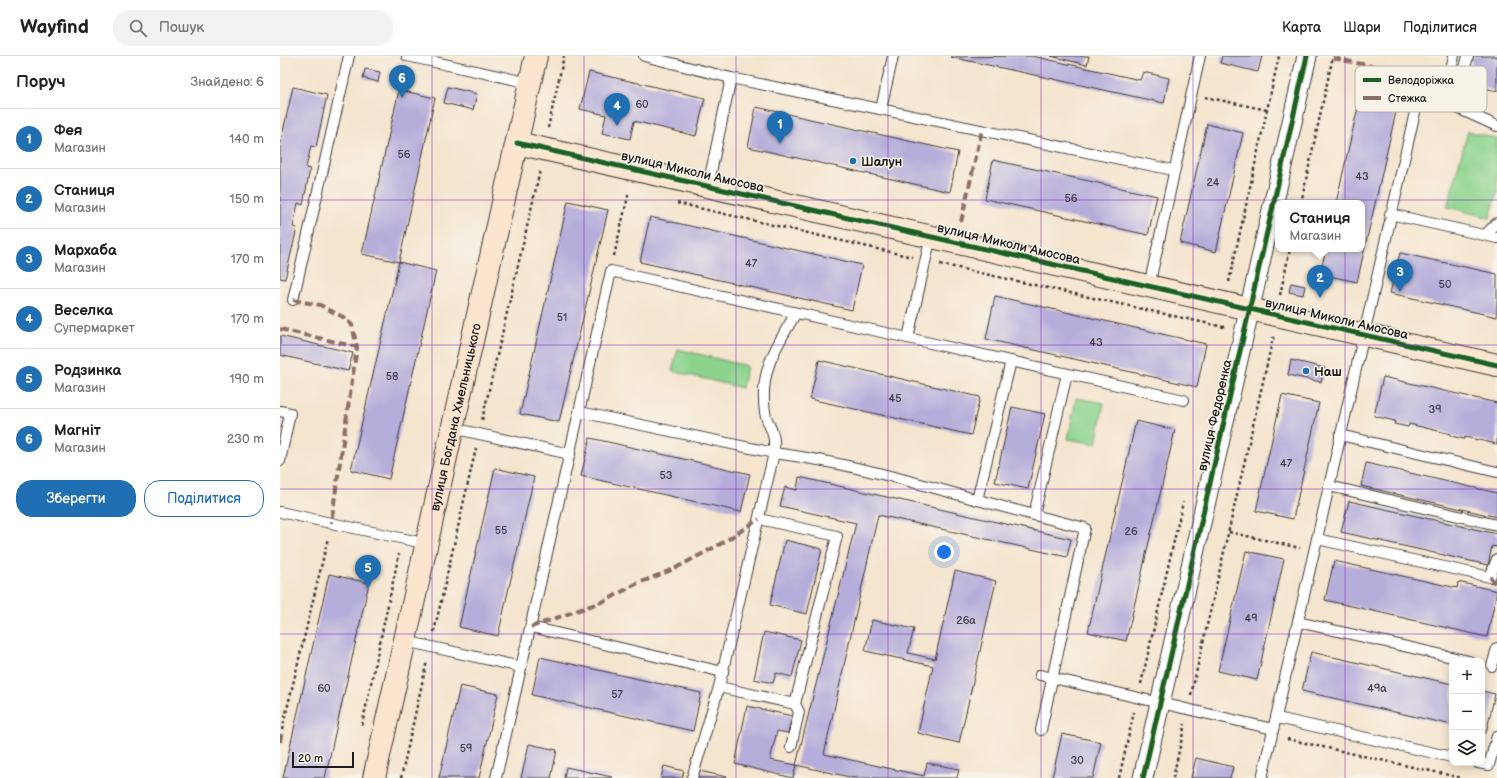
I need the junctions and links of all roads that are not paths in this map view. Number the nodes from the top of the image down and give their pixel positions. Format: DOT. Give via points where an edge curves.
graph roads {
  1 [pos="349,56"];
  2 [pos="407,56"];
  3 [pos="536,56"];
  4 [pos="644,56"];
  5 [pos="893,56"];
  6 [pos="1200,56"];
  7 [pos="1307,56"];
  8 [pos="1454,56"];
  9 [pos="1468,56"];
  10 [pos="658,58"];
  11 [pos="1452,66"];
  12 [pos="1465,66"];
  13 [pos="731,78"];
  14 [pos="530,83"];
  15 [pos="881,109"];
  16 [pos="1415,112"];
  17 [pos="1466,112"];
  18 [pos="1497,126"];
  19 [pos="517,143"];
  20 [pos="1173,170"];
  21 [pos="708,186"];
  22 [pos="1390,214"];
  23 [pos="1497,223"];
  24 [pos="1485,235"];
  25 [pos="931,236"];
  26 [pos="1497,238"];
  27 [pos="1148,286"];
  28 [pos="293,300"];
  29 [pos="1249,309"];
  30 [pos="796,312"];
  31 [pos="1363,335"];
  32 [pos="908,338"];
  33 [pos="1011,361"];
  34 [pos="1497,365"];
  35 [pos="1067,374"];
  36 [pos="1184,400"];
  37 [pos="280,411"];
  38 [pos="580,412"];
  39 [pos="452,428"];
  40 [pos="1340,435"];
  41 [pos="570,454"];
  42 [pos="774,454"];
  43 [pos="280,461"];
  44 [pos="1497,472"];
  45 [pos="1329,486"];
  46 [pos="977,500"];
  47 [pos="280,512"];
  48 [pos="1034,515"];
  49 [pos="759,519"];
  50 [pos="1497,525"];
  51 [pos="1316,539"];
  52 [pos="428,544"];
  53 [pos="1497,559"];
  54 [pos="1298,622"];
  55 [pos="531,627"];
  56 [pos="405,641"];
  57 [pos="1497,648"];
  58 [pos="1456,658"];
  59 [pos="1490,666"];
  60 [pos="521,667"];
  61 [pos="723,672"];
  62 [pos="1040,675"];
  63 [pos="1052,678"];
  64 [pos="719,687"];
  65 [pos="1160,703"];
  66 [pos="796,704"];
  67 [pos="1277,718"];
  68 [pos="1041,730"];
  69 [pos="1273,732"];
  70 [pos="1497,736"];
  71 [pos="791,748"];
  72 [pos="1449,756"];
  73 [pos="1485,764"];
  74 [pos="374,778"];
  75 [pos="496,778"];
  76 [pos="692,778"];
  77 [pos="1143,778"];
  78 [pos="1262,778"];
  1 -- 28 [label="lane"];
  2 -- 14 [label="lane"];
  3 -- 14 [label="street, вулиця Богдана Хмельницького"];
  4 -- 10 [label="lane"];
  5 -- 15 [label="lane"];
  6 -- 20 [label="lane"];
  7 -- 29 [label="street, вулиця Федоренка"];
  8 -- 11 [label="lane"];
  9 -- 12 [label="lane"];
  10 -- 13 [label="lane"];
  13 -- 15 [label="lane"];
  13 -- 21 [label="lane"];
  14 -- 19 [label="street, вулиця Богдана Хмельницького"];
  15 -- 20 [label="lane"];
  16 -- 22 [label="lane"];
  17 -- 18 [label="lane"];
  19 -- 21 [label="street, вулиця Миколи Амосова"];
  19 -- 39 [label="street, вулиця Богдана Хмельницького"];
  20 -- 27 [label="lane"];
  21 -- 25 [label="street, вулиця Миколи Амосова"];
  22 -- 24 [label="lane"];
  22 -- 31 [label="lane"];
  23 -- 24 [label="lane"];
  24 -- 26 [label="lane"];
  25 -- 27 [label="street, вулиця Миколи Амосова"];
  25 -- 32 [label="lane"];
  27 -- 29 [label="street, вулиця Миколи Амосова"];
  29 -- 31 [label="street, вулиця Миколи Амосова"];
  29 -- 65 [label="street, вулиця Федоренка"];
  30 -- 32 [label="lane"];
  30 -- 38 [label="lane" via="611,271"];
  30 -- 42 [label="lane" via="768,366 763,389 765,414 774,437"];
  31 -- 34 [label="street, вулиця Миколи Амосова"];
  31 -- 40 [label="lane"];
  32 -- 33 [label="lane"];
  33 -- 35 [label="lane"];
  33 -- 46 [label="lane"];
  35 -- 36 [label="lane"];
  35 -- 48 [label="lane"];
  37 -- 43 [label="lane" via="290,413"];
  38 -- 41 [label="lane"];
  38 -- 42 [label="lane"];
  39 -- 41 [label="lane"];
  39 -- 52 [label="street, вулиця Богдана Хмельницького"];
  40 -- 44 [label="lane"];
  40 -- 45 [label="lane"];
  41 -- 55 [label="lane"];
  42 -- 46 [label="lane" via="841,466"];
  42 -- 49 [label="lane"];
  45 -- 50 [label="lane"];
  45 -- 51 [label="lane"];
  46 -- 48 [label="lane"];
  47 -- 52 [label="lane"];
  48 -- 63 [label="lane" via="1085,528"];
  49 -- 61 [label="lane"];
  49 -- 66 [label="lane" via="837,536"];
  51 -- 53 [label="lane" via="1490,576"];
  51 -- 54 [label="lane"];
  52 -- 56 [label="street, вулиця Богдана Хмельницького"];
  54 -- 58 [label="lane"];
  54 -- 67 [label="lane"];
  55 -- 60 [label="lane"];
  55 -- 61 [label="lane"];
  56 -- 60 [label="lane"];
  56 -- 74 [label="street, вулиця Богдана Хмельницького"];
  57 -- 59 [label="lane"];
  60 -- 75 [label="lane"];
  61 -- 64 [label="lane"];
  62 -- 63 [label="lane"];
  63 -- 65 [label="lane"];
  63 -- 68 [label="lane"];
  64 -- 66 [label="lane"];
  64 -- 76 [label="lane"];
  65 -- 69 [label="lane"];
  65 -- 77 [label="street, вулиця Федоренка"];
  66 -- 71 [label="lane" via="799,712"];
  67 -- 69 [label="lane"];
  67 -- 72 [label="lane"];
  69 -- 78 [label="lane"];
  70 -- 73 [label="lane" via="1489,765"];
}
